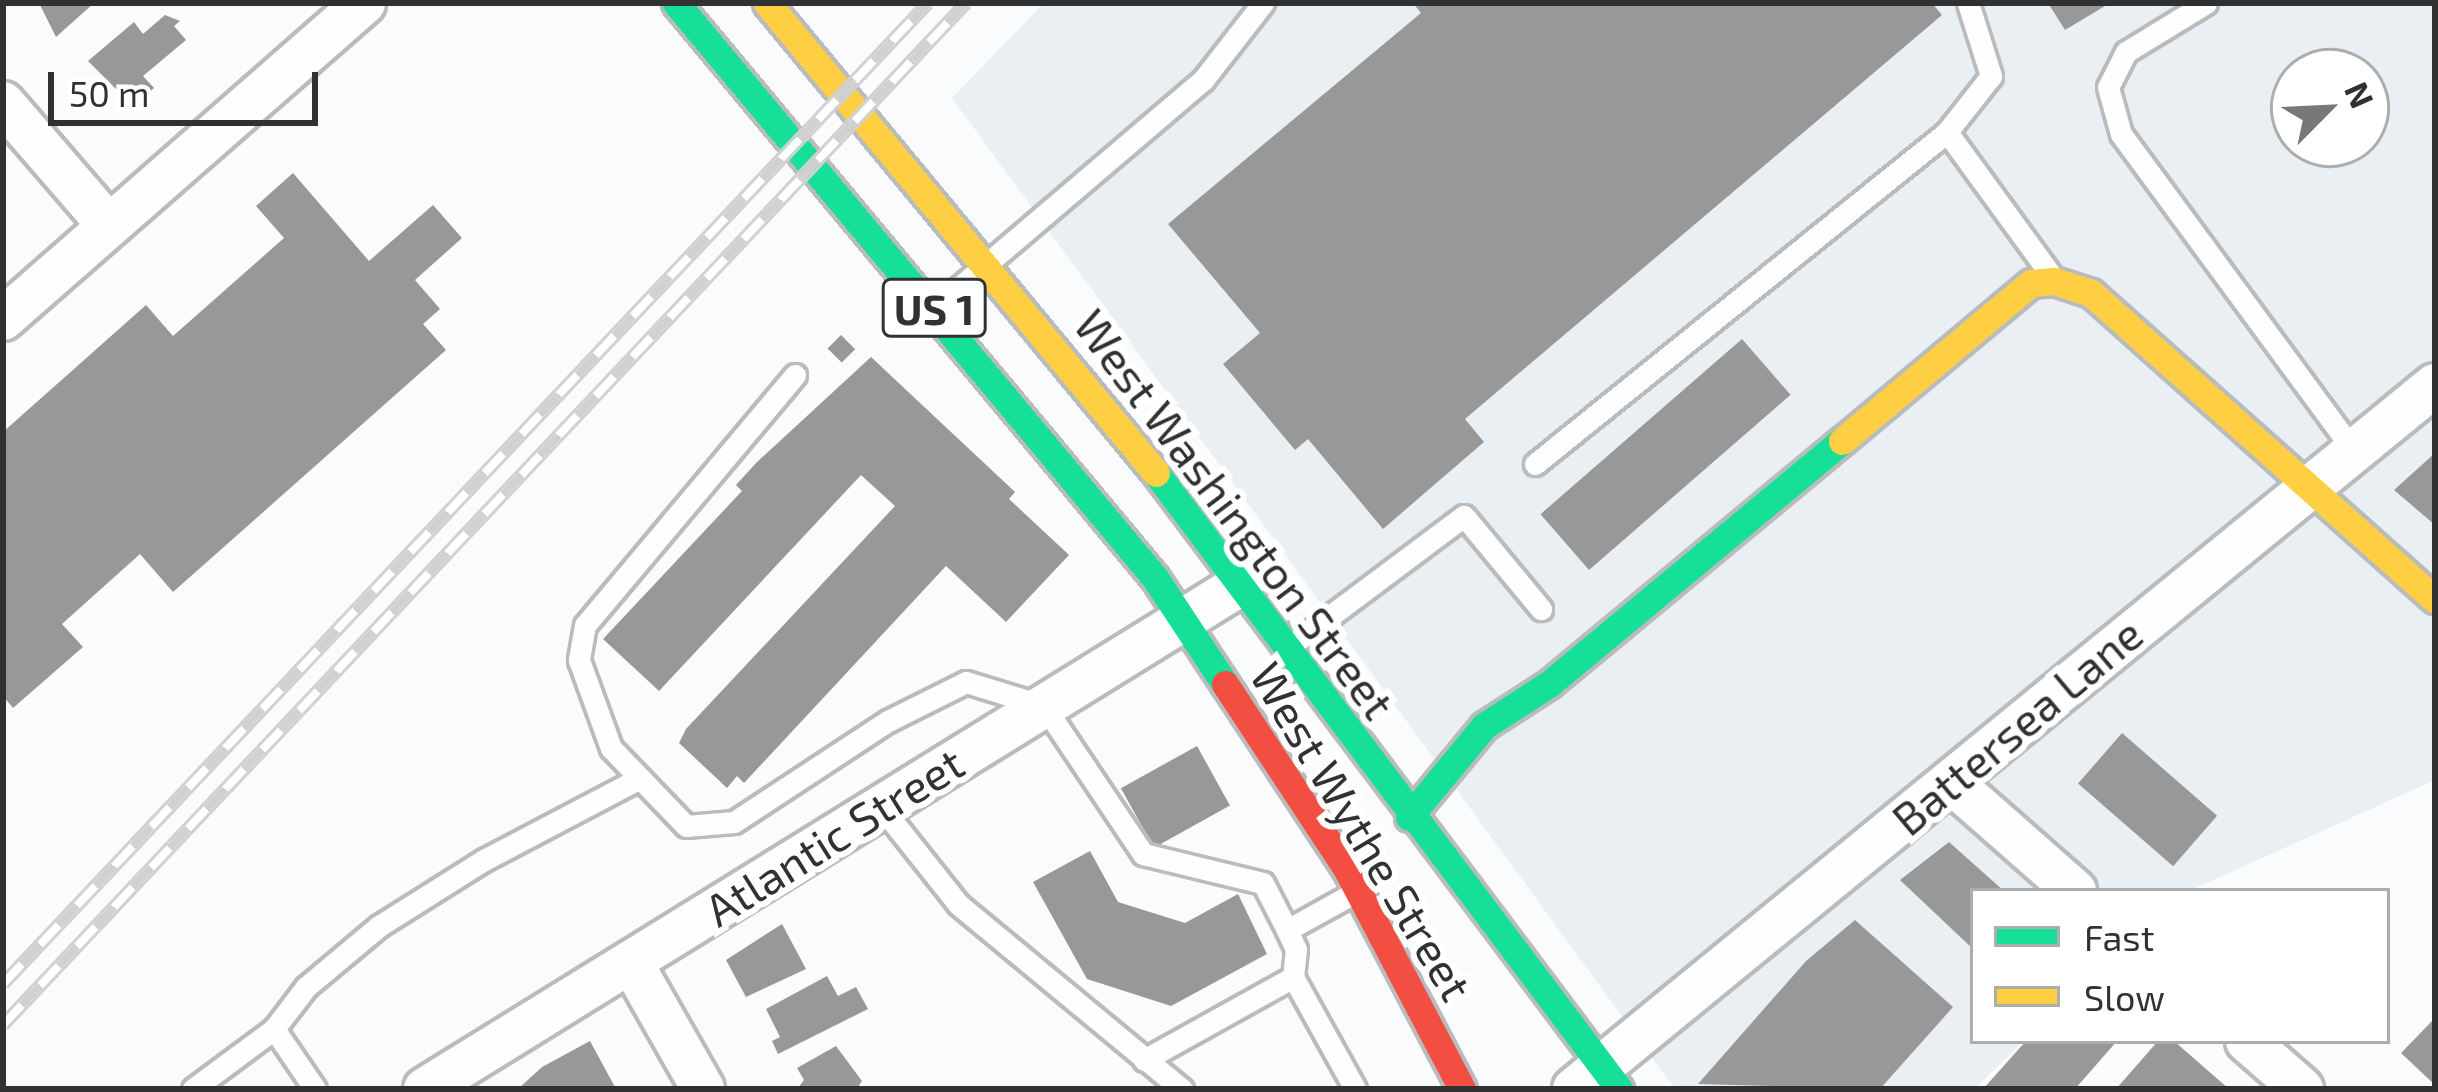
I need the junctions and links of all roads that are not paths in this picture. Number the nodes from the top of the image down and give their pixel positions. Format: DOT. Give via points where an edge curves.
graph roads {
  1 [pos="364,3"];
  2 [pos="676,3"];
  3 [pos="766,3"];
  4 [pos="1263,3"];
  5 [pos="1968,3"];
  6 [pos="2206,3"];
  7 [pos="3,103"];
  8 [pos="1947,132"];
  9 [pos="109,226"];
  10 [pos="990,264"];
  11 [pos="2054,281"];
  12 [pos="934,308"];
  13 [pos="3,319"];
  14 [pos="795,375"];
  15 [pos="2435,385"];
  16 [pos="2353,450"];
  17 [pos="1535,464"];
  18 [pos="2304,489"];
  19 [pos="1243,583"];
  20 [pos="2435,599"];
  21 [pos="1541,609"];
  22 [pos="1184,618"];
  23 [pos="1288,647"];
  24 [pos="1044,706"];
  25 [pos="640,778"];
  26 [pos="1951,782"];
  27 [pos="882,808"];
  28 [pos="1409,818"];
  29 [pos="2072,888"];
  30 [pos="1358,890"];
  31 [pos="1286,930"];
  32 [pos="632,962"];
  33 [pos="1293,977"];
  34 [pos="274,1029"];
  35 [pos="2250,1044"];
  36 [pos="1144,1060"];
  37 [pos="1598,1082"];
  38 [pos="193,1089"];
  39 [pos="315,1089"];
  40 [pos="425,1089"];
  41 [pos="704,1089"];
  42 [pos="1182,1089"];
  43 [pos="1355,1089"];
  44 [pos="1462,1089"];
  45 [pos="2302,1089"];
  1 -- 9 [label="street"];
  2 -- 12 [label="main road, US 1"];
  3 -- 10 [label="main road, West Washington Street / US 1"];
  4 -- 10 [label="lane" via="1203,80"];
  5 -- 8 [label="lane" via="1991,76"];
  6 -- 16 [label="lane" via="2126,52 2108,87 2121,134"];
  7 -- 9 [label="street"];
  8 -- 11 [label="lane"];
  8 -- 17 [label="lane"];
  9 -- 13 [label="street"];
  10 -- 12 [label="lane"];
  10 -- 19 [label="main road, West Washington Street / US 1"];
  11 -- 18 [label="main road" via="2091,293"];
  11 -- 28 [label="main road" via="2009,295 1620,625 1484,726"];
  12 -- 22 [label="main road, US 1"];
  14 -- 25 [label="lane" via="585,625 579,660 611,748"];
  15 -- 16 [label="street, Battersea Lane"];
  16 -- 18 [label="street, Battersea Lane"];
  18 -- 20 [label="main road"];
  18 -- 26 [label="street, Battersea Lane"];
  19 -- 22 [label="street, Atlantic Street"];
  19 -- 23 [label="main road, West Washington Street / US 1"];
  21 -- 23 [label="lane" via="1464,516"];
  22 -- 24 [label="street, Atlantic Street"];
  22 -- 30 [label="main road, West Wythe Street / US 1"];
  23 -- 28 [label="main road, West Washington Street / US 1"];
  24 -- 25 [label="lane" via="966,682 888,721 734,822 686,826"];
  24 -- 27 [label="street, Atlantic Street"];
  24 -- 31 [label="lane" via="1143,854 1263,883"];
  25 -- 34 [label="lane" via="380,926 306,987"];
  26 -- 29 [label="street"];
  26 -- 37 [label="street, Battersea Lane"];
  27 -- 32 [label="street, Atlantic Street"];
  27 -- 36 [label="lane" via="958,904"];
  28 -- 37 [label="main road, West Washington Street / US 1"];
  30 -- 31 [label="lane"];
  30 -- 44 [label="main road, West Wythe Street / US 1"];
  31 -- 33 [label="lane" via="1296,949"];
  32 -- 40 [label="street, Atlantic Street"];
  32 -- 41 [label="street"];
  33 -- 36 [label="lane"];
  33 -- 43 [label="lane"];
  34 -- 38 [label="lane"];
  34 -- 39 [label="lane"];
  35 -- 45 [label="street"];
  36 -- 42 [label="lane"];
}
